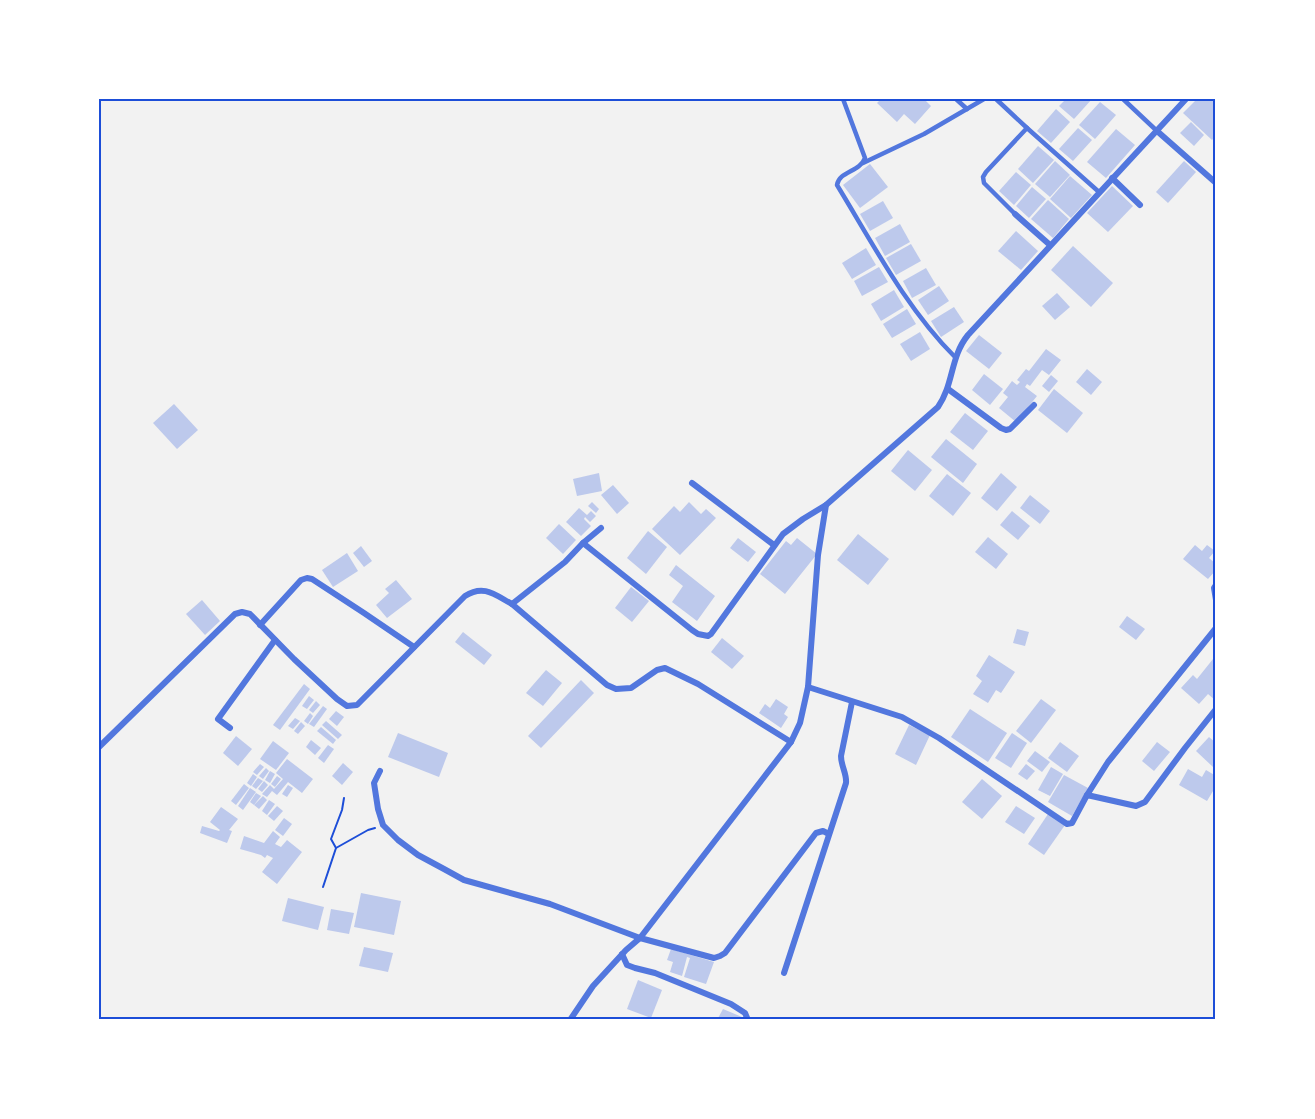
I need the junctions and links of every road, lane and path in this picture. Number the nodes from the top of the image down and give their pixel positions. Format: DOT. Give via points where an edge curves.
graph roads {
  1 [pos="843,99"];
  2 [pos="956,99"];
  3 [pos="984,99"];
  4 [pos="996,99"];
  5 [pos="1123,99"];
  6 [pos="1186,99"];
  7 [pos="967,109"];
  8 [pos="1027,128"];
  9 [pos="1157,131"];
  10 [pos="863,163"];
  11 [pos="1112,178"];
  12 [pos="1216,183"];
  13 [pos="1099,192"];
  14 [pos="1140,205"];
  15 [pos="1015,214"];
  16 [pos="1050,245"];
  17 [pos="955,357"];
  18 [pos="948,389"];
  19 [pos="1034,405"];
  20 [pos="692,483"];
  21 [pos="826,504"];
  22 [pos="601,528"];
  23 [pos="583,543"];
  24 [pos="774,545"];
  25 [pos="1216,585"];
  26 [pos="1216,600"];
  27 [pos="512,604"];
  28 [pos="260,625"];
  29 [pos="1216,628"];
  30 [pos="275,640"];
  31 [pos="414,647"];
  32 [pos="808,687"];
  33 [pos="852,702"];
  34 [pos="1216,709"];
  35 [pos="231,728"];
  36 [pos="791,742"];
  37 [pos="99,747"];
  38 [pos="380,771"];
  39 [pos="1087,795"];
  40 [pos="344,798"];
  41 [pos="383,825"];
  42 [pos="829,834"];
  43 [pos="336,848"];
  44 [pos="323,887"];
  45 [pos="640,938"];
  46 [pos="622,954"];
  47 [pos="784,973"];
  48 [pos="570,1020"];
  49 [pos="748,1020"];
  1 -- 10 [label="lane" via="865,158"];
  2 -- 7 [label="lane"];
  3 -- 7 [label="lane"];
  4 -- 8 [label="lane"];
  5 -- 9 [label="lane"];
  6 -- 9 [label="street"];
  7 -- 10 [label="lane"];
  8 -- 13 [label="lane"];
  8 -- 15 [label="lane" via="983,177 984,183"];
  9 -- 11 [label="street"];
  9 -- 12 [label="street"];
  10 -- 17 [label="lane" via="840,178 837,185 914,310"];
  11 -- 13 [label="street"];
  11 -- 14 [label="street"];
  13 -- 16 [label="street"];
  15 -- 16 [label="street"];
  16 -- 17 [label="street" via="968,335"];
  17 -- 18 [label="street"];
  18 -- 19 [label="street" via="1006,430"];
  18 -- 21 [label="street" via="938,407"];
  20 -- 24 [label="street"];
  21 -- 24 [label="street" via="783,534"];
  21 -- 32 [label="street"];
  22 -- 23 [label="street"];
  23 -- 24 [label="street" via="692,630 708,636"];
  23 -- 27 [label="street"];
  25 -- 26 [label="street"];
  27 -- 31 [label="street" via="489,592 473,591"];
  27 -- 36 [label="street" via="607,685 630,688 665,668"];
  28 -- 30 [label="street"];
  28 -- 31 [label="street" via="307,578"];
  28 -- 37 [label="street" via="250,614 235,614"];
  29 -- 39 [label="street" via="1108,762"];
  30 -- 31 [label="street" via="347,706 357,705"];
  30 -- 35 [label="street" via="218,719"];
  32 -- 33 [label="street"];
  32 -- 36 [label="street"];
  33 -- 39 [label="street" via="902,717 1067,824 1072,823"];
  33 -- 42 [label="street" via="841,756 846,781"];
  34 -- 39 [label="street" via="1145,802 1137,806"];
  36 -- 45 [label="street"];
  38 -- 41 [label="street" via="374,783"];
  40 -- 43 [label="path" via="331,839"];
  41 -- 43 [label="path"];
  41 -- 45 [label="street" via="418,855 464,880 550,904"];
  42 -- 45 [label="street" via="821,830 816,833 720,957"];
  42 -- 47 [label="street"];
  43 -- 44 [label="path"];
  45 -- 46 [label="street"];
  46 -- 48 [label="street"];
  46 -- 49 [label="street" via="627,965 730,1004 745,1013"];
}
